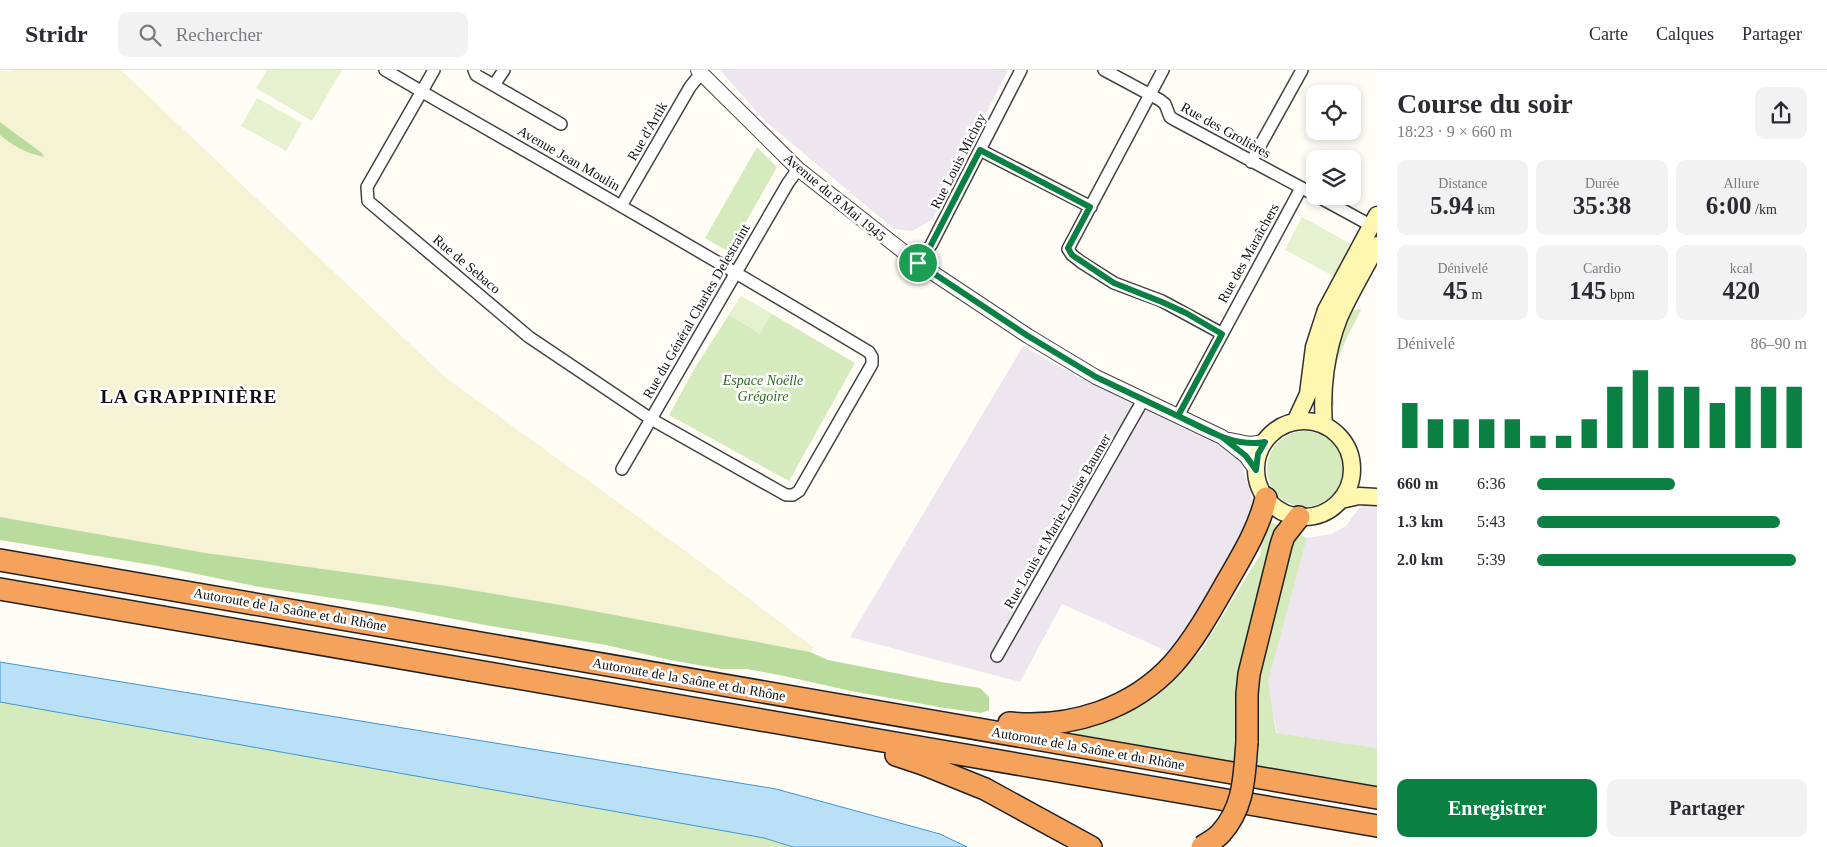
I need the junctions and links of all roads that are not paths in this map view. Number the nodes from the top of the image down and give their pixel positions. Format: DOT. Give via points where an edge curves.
graph roads {
  1 [pos="385,70"];
  2 [pos="434,70"];
  3 [pos="474,70"];
  4 [pos="504,70"];
  5 [pos="1021,70"];
  6 [pos="1104,70"];
  7 [pos="1163,70"];
  8 [pos="1302,70"];
  9 [pos="699,72"];
  10 [pos="494,85"];
  11 [pos="423,91"];
  12 [pos="1150,94"];
  13 [pos="560,124"];
  14 [pos="980,150"];
  15 [pos="1251,162"];
  16 [pos="798,169"];
  17 [pos="1301,188"];
  18 [pos="1306,191"];
  19 [pos="1338,205"];
  20 [pos="621,206"];
  21 [pos="1090,207"];
  22 [pos="1374,220"];
  23 [pos="1377,245"];
  24 [pos="918,263"];
  25 [pos="736,273"];
  26 [pos="1222,334"];
  27 [pos="1143,400"];
  28 [pos="1178,416"];
  29 [pos="651,419"];
  30 [pos="1295,422"];
  31 [pos="1324,425"];
  32 [pos="1222,437"];
  33 [pos="1265,442"];
  34 [pos="622,469"];
  35 [pos="1256,470"];
  36 [pos="1352,474"];
  37 [pos="1377,493"];
  38 [pos="1377,497"];
  39 [pos="1266,498"];
  40 [pos="1341,500"];
  41 [pos="1299,517"];
  42 [pos="0,560"];
  43 [pos="0,589"];
  44 [pos="997,656"];
  45 [pos="972,728"];
  46 [pos="860,738"];
  47 [pos="1377,798"];
  48 [pos="1377,826"];
  49 [pos="1091,847"];
  50 [pos="1202,847"];
  1 -- 11 [label="street, Avenue Jean Moulin"];
  2 -- 11 [label="street, Rue de Sebaco"];
  3 -- 10 [label="street" via="476,76"];
  4 -- 10 [label="street"];
  5 -- 14 [label="street, Rue Louis Michoy"];
  6 -- 12 [label="street, Rue des Grolières"];
  7 -- 12 [label="street"];
  8 -- 15 [label="street"];
  9 -- 16 [label="street, Avenue du 8 Mai 1945"];
  9 -- 20 [label="street, Rue d'Artik"];
  10 -- 13 [label="street"];
  11 -- 20 [label="street, Avenue Jean Moulin"];
  11 -- 29 [label="street, Rue de Sebaco" via="367,187 368,201 530,337"];
  12 -- 15 [label="street, Rue des Grolières" via="1165,104 1170,117"];
  12 -- 21 [label="street"];
  14 -- 21 [label="street"];
  14 -- 24 [label="street, Rue Louis Michoy" via="931,245"];
  15 -- 17 [label="street, Rue des Grolières"];
  16 -- 24 [label="street, Avenue du 8 Mai 1945"];
  16 -- 25 [label="street, Rue du Général Charles Delestraint"];
  17 -- 18 [label="street, Rue des Grolières"];
  17 -- 26 [label="street, Rue des Maraîchers"];
  19 -- 22 [label="street, Rue des Grolières"];
  20 -- 25 [label="street, Avenue Jean Moulin"];
  21 -- 26 [label="street" via="1068,248 1072,255 1114,283 1186,313"];
  22 -- 30 [label="main road" via="1326,310 1314,347 1308,394"];
  23 -- 31 [label="main road" via="1339,319 1329,350 1323,396"];
  24 -- 27 [label="street, Avenue du 8 Mai 1945" via="1028,336 1096,377"];
  25 -- 29 [label="street, Rue du Général Charles Delestraint"];
  25 -- 29 [label="street" via="869,352 872,357 872,364 799,490 793,495 786,495"];
  26 -- 28 [label="street, Rue des Maraîchers"];
  27 -- 28 [label="street, Avenue du 8 Mai 1945"];
  27 -- 44 [label="street, Rue Louis et Marie-Louise Baumer"];
  28 -- 32 [label="street, Avenue du 8 Mai 1945"];
  29 -- 34 [label="street, Rue du Général Charles Delestraint"];
  30 -- 31 [label="main road"];
  30 -- 33 [label="main road" via="1281,427"];
  31 -- 36 [label="main road" via="1340,437 1347,448 1352,460"];
  32 -- 33 [label="street, Avenue du 8 Mai 1945" via="1238,442"];
  32 -- 35 [label="street, Avenue du 8 Mai 1945" via="1246,456"];
  33 -- 35 [label="main road" via="1258,454"];
  35 -- 39 [label="main road"];
  36 -- 37 [label="main road"];
  36 -- 40 [label="main road"];
  38 -- 40 [label="main road"];
  39 -- 41 [label="main road" via="1284,513"];
  39 -- 45 [label="highway" via="1257,528 1224,588 1187,646 1160,677 1134,696 1101,713 1069,721 1030,725 1001,723"];
  40 -- 41 [label="main road" via="1322,514"];
  41 -- 50 [label="highway, bridge" via="1280,545 1249,674 1244,789 1235,812 1220,834"];
  42 -- 45 [label="highway, Autoroute de la Saône et du Rhône"];
  43 -- 46 [label="highway, Autoroute de la Saône et du Rhône"];
  45 -- 47 [label="highway, Autoroute de la Saône et du Rhône"];
  46 -- 48 [label="highway, Autoroute de la Saône et du Rhône"];
  46 -- 49 [label="highway" via="890,753 985,789"];
}
